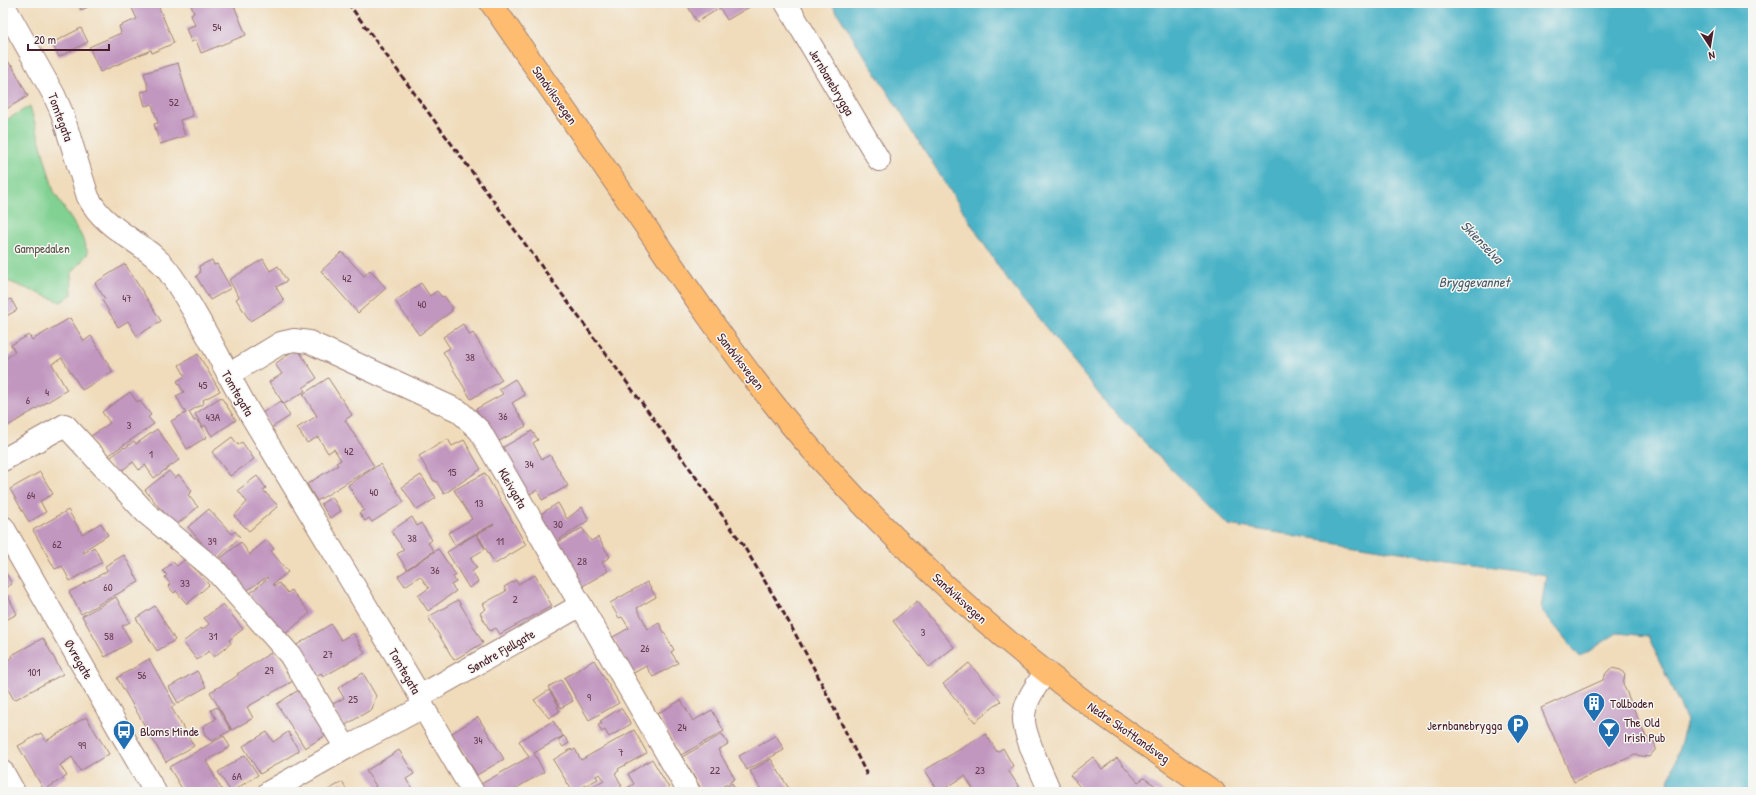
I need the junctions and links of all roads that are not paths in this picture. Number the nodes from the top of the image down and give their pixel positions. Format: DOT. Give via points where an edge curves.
graph roads {
  1 [pos="491,3"];
  2 [pos="786,3"];
  3 [pos="3,4"];
  4 [pos="879,160"];
  5 [pos="228,375"];
  6 [pos="3,460"];
  7 [pos="3,527"];
  8 [pos="581,605"];
  9 [pos="1046,671"];
  10 [pos="422,702"];
  11 [pos="346,748"];
  12 [pos="3,772"];
  13 [pos="14,792"];
  14 [pos="154,792"];
  15 [pos="269,792"];
  16 [pos="473,792"];
  17 [pos="689,792"];
  18 [pos="1050,792"];
  19 [pos="1214,792"];
  1 -- 9 [label="main road, Sandviksvegen" via="721,335 791,425 898,541 987,622"];
  2 -- 4 [label="street, Jernbanebrygga"];
  3 -- 5 [label="street, Tomtegata" via="62,113 94,209 108,224 156,258 170,273"];
  5 -- 8 [label="street, Kleivgata" via="281,343 294,340 309,342 459,411 480,431"];
  5 -- 10 [label="street, Tomtegata"];
  6 -- 11 [label="street" via="65,425 146,513 215,570 290,655"];
  7 -- 14 [label="street, Øvregate"];
  8 -- 10 [label="street, Søndre Fjellgate"];
  8 -- 17 [label="street, Kleivgata"];
  9 -- 18 [label="street" via="1031,694 1024,716 1028,739"];
  9 -- 19 [label="main road, Nedre Skottlandsveg"];
  10 -- 11 [label="street, Søndre Fjellgate"];
  10 -- 16 [label="street, Tomtegata"];
  11 -- 15 [label="street, Søndre Fjellgate"];
  12 -- 13 [label="street"];
}
